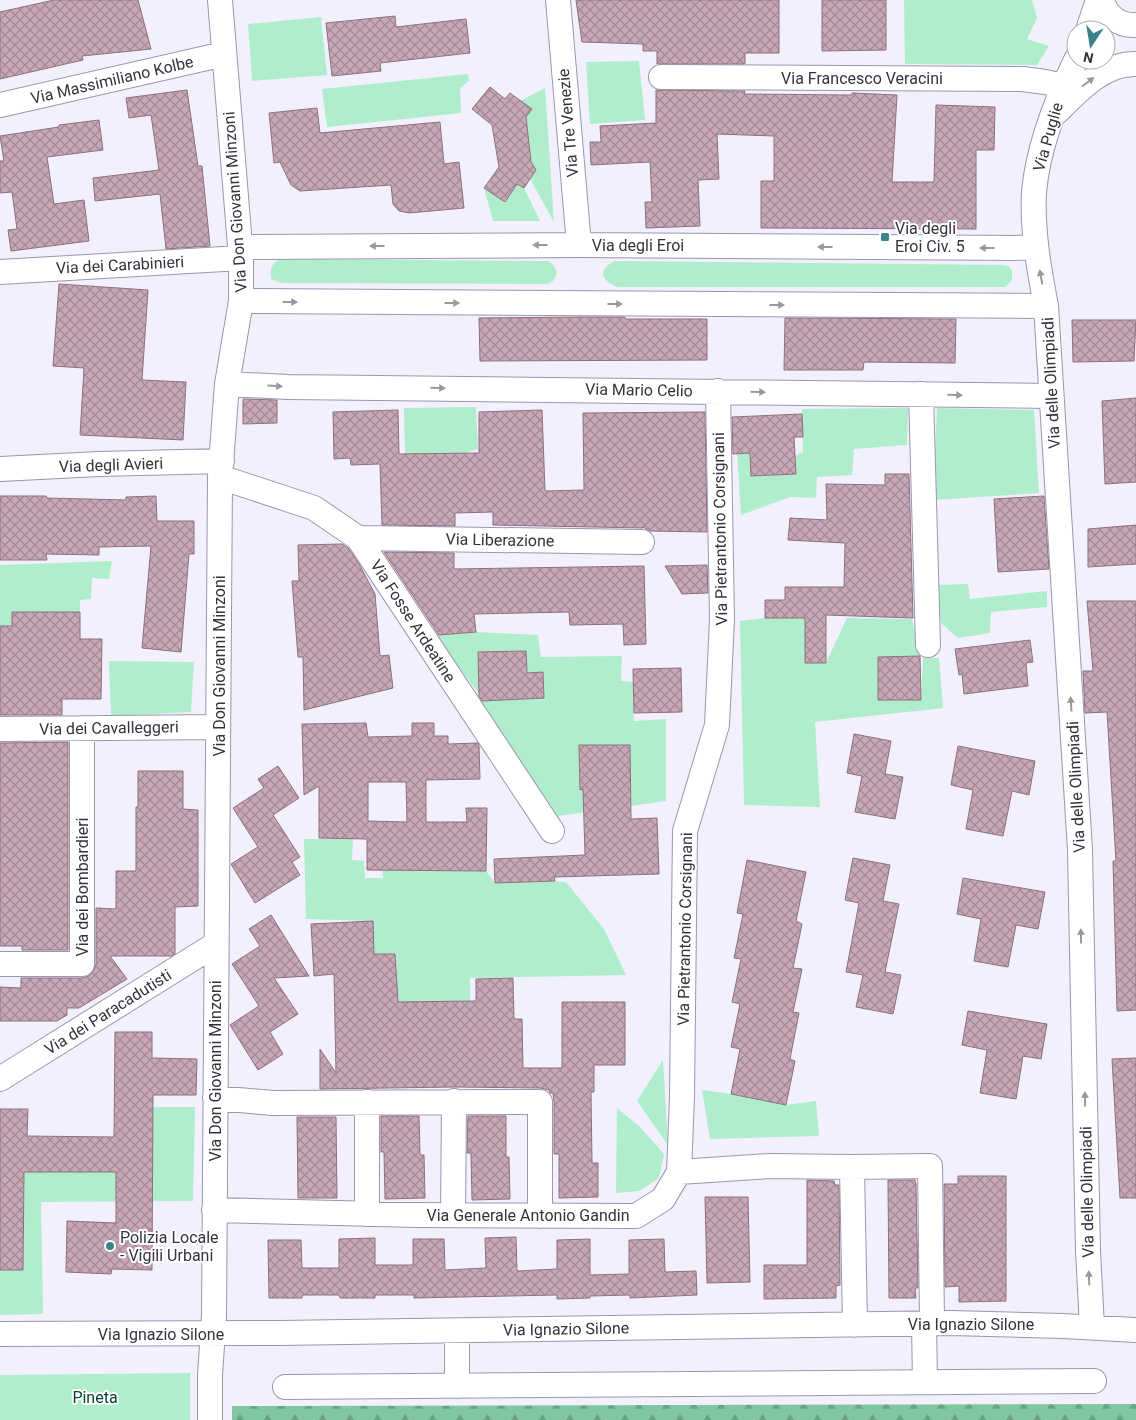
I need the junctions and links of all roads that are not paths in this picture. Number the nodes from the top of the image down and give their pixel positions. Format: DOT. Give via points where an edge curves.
graph roads {
  1 [pos="220,0"];
  2 [pos="558,0"];
  3 [pos="1100,0"];
  4 [pos="1092,20"];
  5 [pos="1127,26"];
  6 [pos="224,54"];
  7 [pos="1136,64"];
  8 [pos="1071,70"];
  9 [pos="661,77"];
  10 [pos="1063,86"];
  11 [pos="0,105"];
  12 [pos="1053,116"];
  13 [pos="579,245"];
  14 [pos="1036,248"];
  15 [pos="240,253"];
  16 [pos="0,272"];
  17 [pos="241,301"];
  18 [pos="1046,306"];
  19 [pos="227,384"];
  20 [pos="718,391"];
  21 [pos="921,394"];
  22 [pos="1051,396"];
  23 [pos="0,469"];
  24 [pos="221,469"];
  25 [pos="358,538"];
  26 [pos="642,542"];
  27 [pos="928,645"];
  28 [pos="218,727"];
  29 [pos="82,728"];
  30 [pos="0,729"];
  31 [pos="552,832"];
  32 [pos="216,944"];
  33 [pos="0,964"];
  34 [pos="0,1079"];
  35 [pos="215,1098"];
  36 [pos="367,1102"];
  37 [pos="454,1102"];
  38 [pos="852,1167"];
  39 [pos="679,1172"];
  40 [pos="214,1210"];
  41 [pos="367,1214"];
  42 [pos="453,1215"];
  43 [pos="540,1216"];
  44 [pos="928,1323"];
  45 [pos="855,1325"];
  46 [pos="1092,1327"];
  47 [pos="457,1331"];
  48 [pos="1135,1331"];
  49 [pos="0,1334"];
  50 [pos="214,1334"];
  51 [pos="1094,1381"];
  52 [pos="924,1382"];
  53 [pos="457,1386"];
  54 [pos="285,1387"];
  55 [pos="210,1420"];
  1 -- 6 [label="street, Via Don Giovanni Minzoni"];
  2 -- 13 [label="street, Via Tre Venezie"];
  3 -- 4 [label="street"];
  3 -- 5 [label="street" via="1114,19"];
  6 -- 11 [label="street, Via Massimiliano Kolbe"];
  6 -- 15 [label="street, Via Don Giovanni Minzoni"];
  12 -- 7 [label="street, one-way" via="1103,71"];
  8 -- 10 [label="street, Via Puglie"];
  9 -- 10 [label="street, Via Francesco Veracini" via="1023,79"];
  10 -- 12 [label="street, Via Puglie"];
  12 -- 14 [label="street, Via Puglie" via="1040,156 1034,192"];
  14 -- 13 [label="street, Via degli Eroi, one-way"];
  13 -- 15 [label="street, Via degli Eroi, one-way"];
  18 -- 14 [label="street, Via delle Olimpiadi, one-way"];
  15 -- 16 [label="street, Via dei Carabinieri"];
  15 -- 17 [label="street, Via Don Giovanni Minzoni"];
  17 -- 18 [label="street, one-way"];
  17 -- 19 [label="street, Via Don Giovanni Minzoni"];
  18 -- 22 [label="street, Via delle Olimpiadi"];
  19 -- 20 [label="street, Via Mario Celio, one-way"];
  19 -- 24 [label="street, Via Don Giovanni Minzoni"];
  20 -- 21 [label="street, Via Mario Celio, one-way"];
  20 -- 39 [label="street, Via Pietrantonio Corsignani" via="722,619 718,716 685,831"];
  21 -- 22 [label="street, Via Mario Celio, one-way"];
  21 -- 27 [label="street"];
  46 -- 22 [label="street, Via delle Olimpiadi, one-way" via="1080,850"];
  23 -- 24 [label="street, Via degli Avieri" via="99,464"];
  24 -- 25 [label="street, Via Fosse Ardeatine" via="314,508"];
  24 -- 28 [label="street, Via Don Giovanni Minzoni"];
  25 -- 26 [label="street, Via Liberazione"];
  25 -- 31 [label="street, Via Fosse Ardeatine"];
  28 -- 29 [label="street, Via dei Cavalleggeri"];
  28 -- 32 [label="street, Via Don Giovanni Minzoni"];
  29 -- 30 [label="street, Via dei Cavalleggeri"];
  29 -- 33 [label="street, Via dei Bombardieri" via="82,964"];
  32 -- 34 [label="street, Via dei Paracadutisti"];
  32 -- 35 [label="street, Via Don Giovanni Minzoni"];
  35 -- 36 [label="street" via="274,1103"];
  35 -- 40 [label="street, Via Don Giovanni Minzoni"];
  36 -- 37 [label="street"];
  36 -- 41 [label="street"];
  37 -- 42 [label="street"];
  37 -- 43 [label="street" via="540,1102"];
  38 -- 39 [label="street" via="770,1166"];
  38 -- 44 [label="street" via="930,1166"];
  38 -- 45 [label="street"];
  39 -- 43 [label="street, Via Generale Antonio Gandin" via="663,1199 636,1216"];
  40 -- 41 [label="street, Via Generale Antonio Gandin"];
  40 -- 50 [label="street, Via Don Giovanni Minzoni"];
  41 -- 42 [label="street, Via Generale Antonio Gandin"];
  42 -- 43 [label="street, Via Generale Antonio Gandin"];
  44 -- 45 [label="street, Via Ignazio Silone"];
  44 -- 46 [label="street, Via Ignazio Silone"];
  44 -- 52 [label="street"];
  45 -- 47 [label="street, Via Ignazio Silone"];
  46 -- 48 [label="street, Via Ignazio Silone"];
  47 -- 50 [label="street, Via Ignazio Silone"];
  47 -- 53 [label="street"];
  49 -- 50 [label="street, Via Ignazio Silone"];
  50 -- 55 [label="street, Via Don Giovanni Minzoni"];
  51 -- 52 [label="street"];
  52 -- 53 [label="street"];
  53 -- 54 [label="street"];
}
